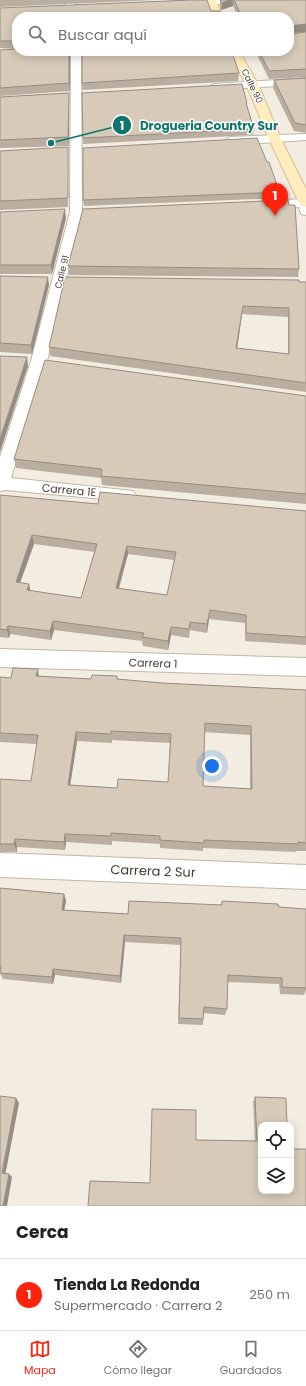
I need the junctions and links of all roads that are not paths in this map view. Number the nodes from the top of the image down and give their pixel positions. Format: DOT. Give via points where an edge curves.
graph roads {
  1 [pos="253,0"];
  2 [pos="211,1"];
  3 [pos="180,3"];
  4 [pos="215,12"];
  5 [pos="76,56"];
  6 [pos="236,56"];
  7 [pos="306,81"];
  8 [pos="252,84"];
  9 [pos="206,87"];
  10 [pos="91,95"];
  11 [pos="72,96"];
  12 [pos="306,137"];
  13 [pos="275,139"];
  14 [pos="219,142"];
  15 [pos="80,150"];
  16 [pos="61,151"];
  17 [pos="250,205"];
  18 [pos="306,206"];
  19 [pos="76,212"];
  20 [pos="92,212"];
  21 [pos="61,213"];
  22 [pos="45,278"];
  23 [pos="60,278"];
  24 [pos="76,279"];
  25 [pos="0,484"];
  26 [pos="142,496"];
  27 [pos="0,658"];
  28 [pos="306,667"];
  29 [pos="0,865"];
  30 [pos="306,878"];
  1 -- 2 [label="street"];
  2 -- 3 [label="street"];
  2 -- 4 [label="street"];
  5 -- 11 [label="street, Calle 91"];
  6 -- 8 [label="street, Calle 90"];
  7 -- 8 [label="street"];
  8 -- 9 [label="street"];
  8 -- 13 [label="street, Calle 90"];
  10 -- 11 [label="street"];
  11 -- 15 [label="street, Calle 91"];
  12 -- 13 [label="street"];
  13 -- 14 [label="street"];
  13 -- 18 [label="street, Calle 90"];
  15 -- 16 [label="street"];
  15 -- 19 [label="street, Calle 91"];
  17 -- 18 [label="street"];
  19 -- 20 [label="street"];
  19 -- 21 [label="street"];
  19 -- 23 [label="street, Calle 91"];
  22 -- 23 [label="street"];
  23 -- 24 [label="street"];
  23 -- 25 [label="street, Calle 91" via="39,361"];
  25 -- 26 [label="street, Carrera 1E"];
  27 -- 28 [label="street, Carrera 1"];
  29 -- 30 [label="street, Carrera 2 Sur"];
}
